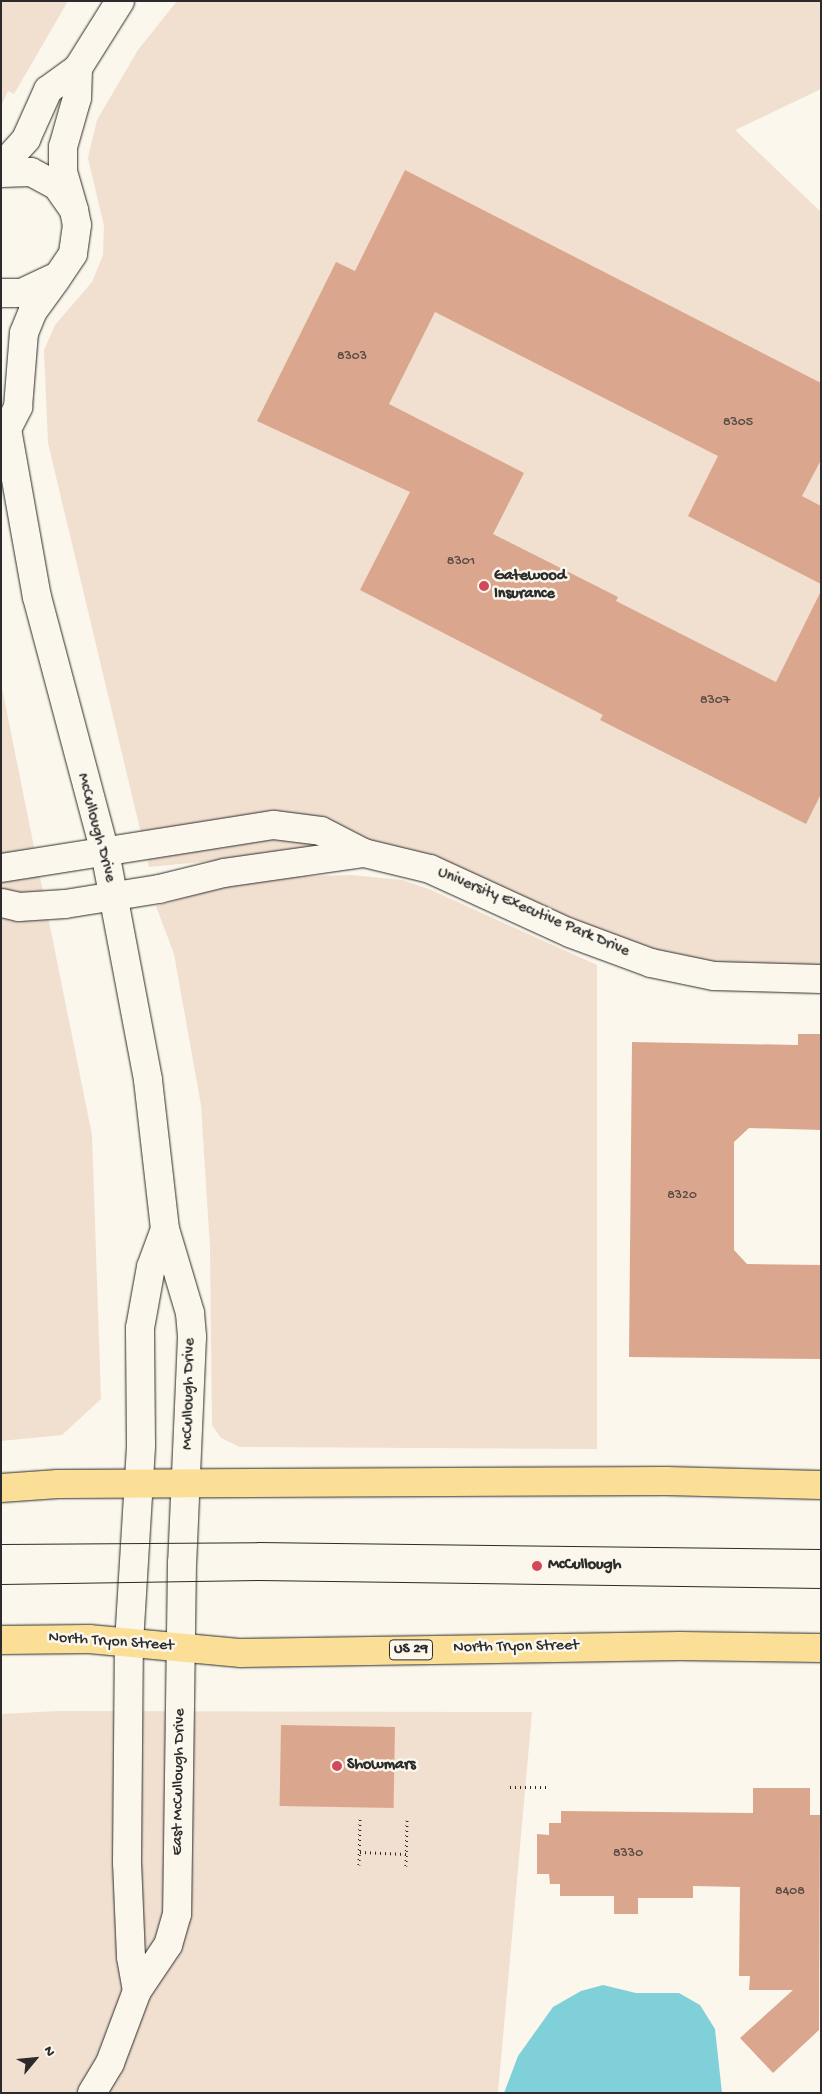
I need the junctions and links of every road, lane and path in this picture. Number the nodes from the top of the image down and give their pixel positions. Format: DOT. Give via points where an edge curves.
graph roads {
  1 [pos="120,1"];
  2 [pos="78,68"];
  3 [pos="1,167"];
  4 [pos="1,173"];
  5 [pos="74,210"];
  6 [pos="58,276"];
  7 [pos="1,293"];
  8 [pos="4,426"];
  9 [pos="104,852"];
  10 [pos="364,854"];
  11 [pos="1,868"];
  12 [pos="113,897"];
  13 [pos="1,903"];
  14 [pos="821,979"];
  15 [pos="164,1230"];
  16 [pos="186,1483"];
  17 [pos="138,1484"];
  18 [pos="821,1485"];
  19 [pos="1,1488"];
  20 [pos="134,1561"];
  21 [pos="182,1562"];
  22 [pos="1,1640"];
  23 [pos="129,1643"];
  24 [pos="182,1648"];
  25 [pos="821,1648"];
  26 [pos="510,1787"];
  27 [pos="549,1788"];
  28 [pos="360,1819"];
  29 [pos="407,1820"];
  30 [pos="360,1852"];
  31 [pos="406,1854"];
  32 [pos="359,1865"];
  33 [pos="406,1866"];
  34 [pos="137,1991"];
  35 [pos="92,2093"];
  1 -- 2 [label="street"];
  2 -- 3 [label="street" via="48,90 26,139"];
  2 -- 5 [label="street, McCullough Drive" via="77,98 63,147 63,172"];
  4 -- 5 [label="street, McCullough Drive" via="31,172 45,178 57,186"];
  5 -- 6 [label="street, McCullough Drive" via="77,240 73,254"];
  6 -- 7 [label="street, McCullough Drive" via="22,294"];
  6 -- 8 [label="street, McCullough Drive" via="33,311 24,333 18,407"];
  8 -- 9 [label="street, McCullough Drive" via="37,596"];
  9 -- 10 [label="street, University Executive Park Drive" via="274,825 321,831"];
  9 -- 11 [label="street, University Executive Park Drive"];
  9 -- 12 [label="street, McCullough Drive"];
  10 -- 12 [label="street, University Executive Park Drive" via="224,873"];
  10 -- 14 [label="street, University Executive Park Drive" via="430,869 570,933 651,963 714,976"];
  12 -- 13 [label="street, University Executive Park Drive" via="32,907"];
  12 -- 15 [label="street, McCullough Drive" via="148,1080"];
  15 -- 16 [label="street, McCullough Drive" via="190,1313 192,1337"];
  15 -- 17 [label="street, McCullough Drive" via="151,1267 140,1328"];
  16 -- 17 [label="main road"];
  16 -- 18 [label="main road" via="666,1481"];
  16 -- 21 [label="street, McCullough Drive"];
  17 -- 19 [label="main road"];
  17 -- 20 [label="street, McCullough Drive"];
  20 -- 23 [label="street, East McCullough Drive"];
  21 -- 24 [label="street, East McCullough Drive"];
  22 -- 23 [label="main road, North Tryon Street / US 29" via="49,1638"];
  23 -- 24 [label="main road, North Tryon Street / US 29"];
  23 -- 34 [label="street, East McCullough Drive" via="127,1907"];
  24 -- 25 [label="main road, North Tryon Street / US 29" via="241,1653 680,1646"];
  24 -- 34 [label="street, East McCullough Drive" via="177,1914 162,1957"];
  26 -- 27 [label="path"];
  28 -- 30 [label="path"];
  29 -- 31 [label="path"];
  30 -- 31 [label="path"];
  30 -- 32 [label="path"];
  31 -- 33 [label="path"];
  34 -- 35 [label="street, East McCullough Drive" via="110,2063"];
}
